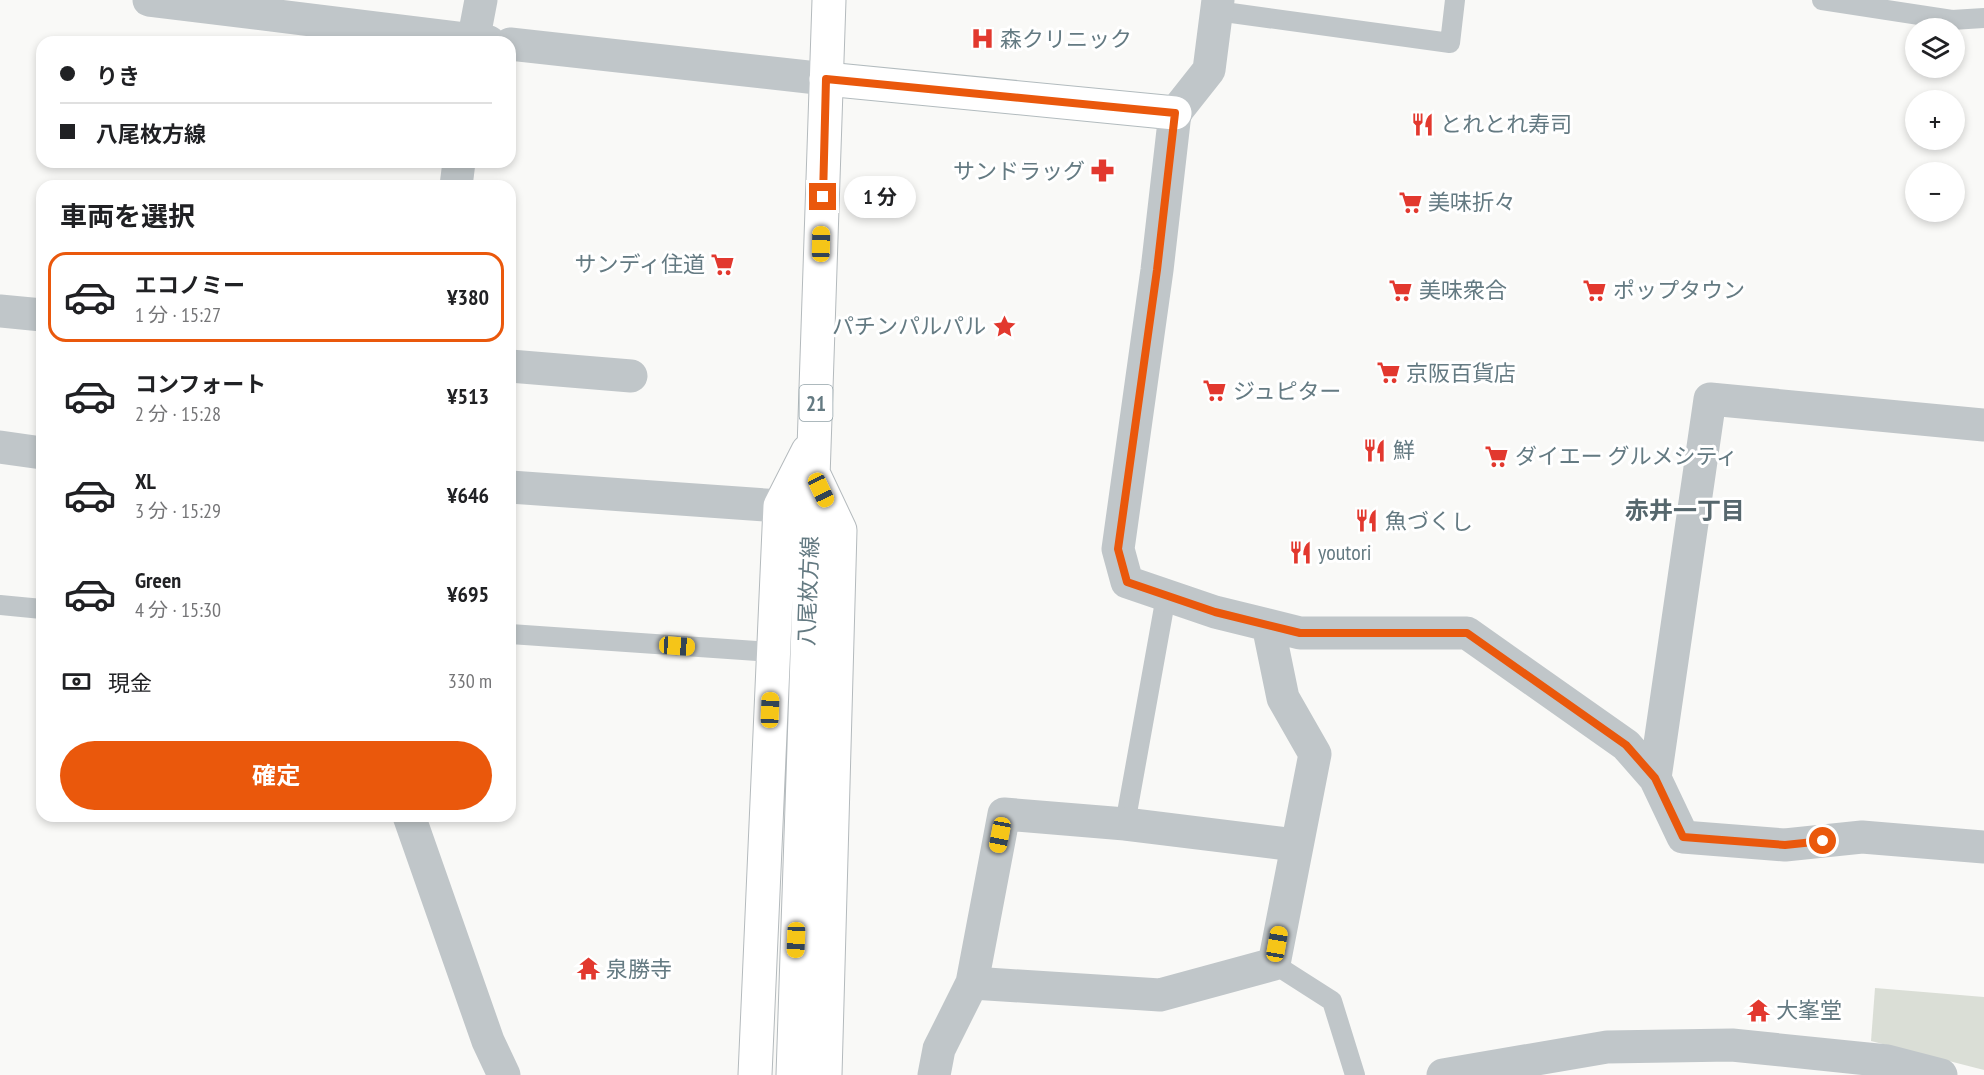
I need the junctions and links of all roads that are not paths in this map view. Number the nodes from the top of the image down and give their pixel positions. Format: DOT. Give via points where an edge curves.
graph roads {
  1 [pos="149,0"];
  2 [pos="480,0"];
  3 [pos="829,0"];
  4 [pos="1455,0"];
  5 [pos="1822,0"];
  6 [pos="1217,6"];
  7 [pos="295,9"];
  8 [pos="1984,18"];
  9 [pos="449,36"];
  10 [pos="478,36"];
  11 [pos="516,45"];
  12 [pos="826,79"];
  13 [pos="1175,113"];
  14 [pos="0,311"];
  15 [pos="36,314"];
  16 [pos="516,366"];
  17 [pos="631,376"];
  18 [pos="1984,425"];
  19 [pos="814,437"];
  20 [pos="0,447"];
  21 [pos="36,452"];
  22 [pos="812,470"];
  23 [pos="516,487"];
  24 [pos="780,506"];
  25 [pos="1166,596"];
  26 [pos="0,605"];
  27 [pos="36,608"];
  28 [pos="1268,625"];
  29 [pos="516,634"];
  30 [pos="772,652"];
  31 [pos="1655,778"];
  32 [pos="411,822"];
  33 [pos="1125,824"];
  34 [pos="1295,845"];
  35 [pos="1984,847"];
  36 [pos="1274,964"];
  37 [pos="972,983"];
  38 [pos="504,1075"];
  39 [pos="754,1075"];
  40 [pos="793,1075"];
  41 [pos="825,1075"];
  42 [pos="934,1075"];
  43 [pos="1355,1075"];
  44 [pos="1443,1075"];
  45 [pos="1941,1075"];
  1 -- 7 [label="street"];
  2 -- 10 [label="street"];
  3 -- 12 [label="main road, 八尾枚方線 / 21"];
  4 -- 6 [label="lane" via="1450,43"];
  5 -- 8 [label="lane" via="1952,20"];
  6 -- 13 [label="street" via="1209,70"];
  7 -- 9 [label="street"];
  11 -- 12 [label="street"];
  12 -- 13 [label="main road"];
  12 -- 19 [label="main road, 八尾枚方線 / 21"];
  13 -- 25 [label="street" via="1118,549 1127,582"];
  14 -- 15 [label="street"];
  16 -- 17 [label="street"];
  18 -- 31 [label="street" via="1710,399"];
  19 -- 22 [label="main road, 八尾枚方線 / 21"];
  19 -- 24 [label="main road"];
  20 -- 21 [label="street"];
  22 -- 40 [label="main road, 八尾枚方線 / 21"];
  22 -- 41 [label="main road" via="840,530"];
  23 -- 24 [label="street"];
  24 -- 30 [label="main road"];
  25 -- 28 [label="street"];
  25 -- 33 [label="lane"];
  26 -- 27 [label="lane"];
  28 -- 31 [label="street" via="1300,633 1467,633 1626,745"];
  28 -- 34 [label="street" via="1283,698 1315,754"];
  29 -- 30 [label="lane"];
  30 -- 39 [label="main road"];
  31 -- 35 [label="street" via="1683,837 1785,845 1862,837"];
  32 -- 38 [label="street" via="484,1030"];
  33 -- 34 [label="street"];
  33 -- 37 [label="street" via="1004,814"];
  34 -- 36 [label="street"];
  36 -- 37 [label="street" via="1160,995"];
  36 -- 43 [label="lane" via="1332,1001"];
  37 -- 42 [label="street" via="939,1049"];
  44 -- 45 [label="street" via="1606,1047 1732,1045 1887,1061"];
}
